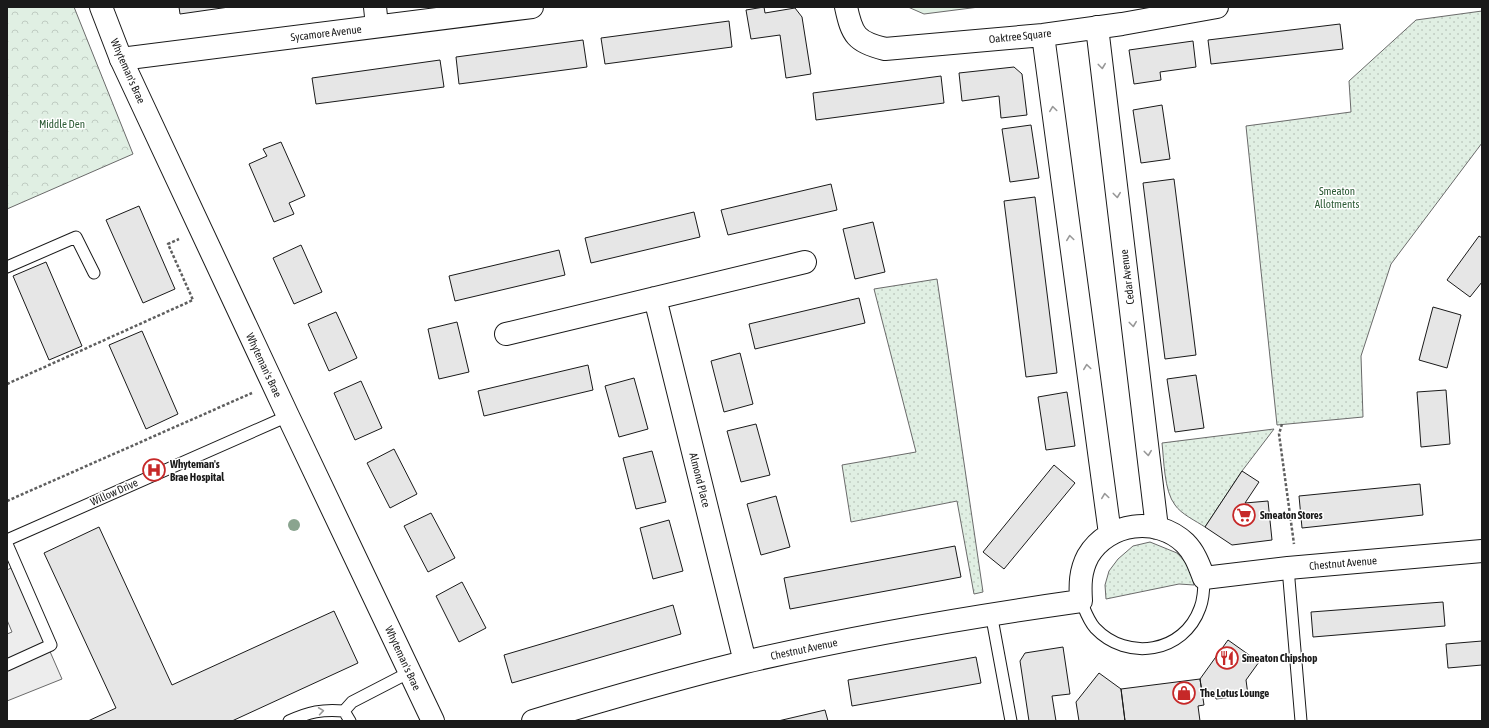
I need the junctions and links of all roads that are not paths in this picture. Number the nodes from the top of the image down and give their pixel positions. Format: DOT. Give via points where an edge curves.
graph roads {
  1 [pos="101,7"];
  2 [pos="532,7"];
  3 [pos="846,7"];
  4 [pos="1217,7"];
  5 [pos="1121,15"];
  6 [pos="376,17"];
  7 [pos="1097,27"];
  8 [pos="1043,35"];
  9 [pos="121,60"];
  10 [pos="805,262"];
  11 [pos="7,267"];
  12 [pos="94,273"];
  13 [pos="655,298"];
  14 [pos="506,334"];
  15 [pos="288,416"];
  16 [pos="1158,528"];
  17 [pos="1110,534"];
  18 [pos="7,540"];
  19 [pos="7,544"];
  20 [pos="1482,551"];
  21 [pos="1292,568"];
  22 [pos="1204,578"];
  23 [pos="1081,601"];
  24 [pos="991,613"];
  25 [pos="745,662"];
  26 [pos="7,665"];
  27 [pos="410,672"];
  28 [pos="347,716"];
  29 [pos="289,721"];
  30 [pos="433,721"];
  31 [pos="533,721"];
  32 [pos="1010,721"];
  33 [pos="1301,721"];
  1 -- 9 [label="street, Whyteman's Brae"];
  2 -- 6 [label="street, Sycamore Avenue"];
  3 -- 8 [label="street, Oaktree Square" via="850,26 856,36 871,46 885,49"];
  4 -- 5 [label="street, Oaktree Square"];
  5 -- 7 [label="street, Oaktree Square"];
  6 -- 9 [label="street, Sycamore Avenue"];
  7 -- 8 [label="street, Oaktree Square"];
  7 -- 16 [label="street, Cedar Avenue, one-way"];
  17 -- 8 [label="street, one-way"];
  9 -- 15 [label="street, Whyteman's Brae"];
  10 -- 13 [label="street"];
  11 -- 12 [label="lane" via="76,237"];
  13 -- 14 [label="street"];
  13 -- 25 [label="street, Almond Place"];
  15 -- 18 [label="lane, Willow Drive"];
  15 -- 27 [label="street, Whyteman's Brae"];
  16 -- 17 [label="street" via="1146,525 1132,526"];
  16 -- 22 [label="street" via="1185,542 1193,552"];
  17 -- 23 [label="street" via="1100,542 1086,562 1080,585"];
  19 -- 26 [label="lane" via="51,645"];
  20 -- 21 [label="street, Chestnut Avenue"];
  21 -- 22 [label="street, Chestnut Avenue"];
  21 -- 33 [label="lane"];
  22 -- 23 [label="lane" via="1201,607 1190,627 1175,640 1152,649 1125,647 1105,637 1094,627"];
  23 -- 24 [label="street, Chestnut Avenue"];
  24 -- 25 [label="street, Chestnut Avenue" via="875,634"];
  24 -- 32 [label="lane"];
  25 -- 31 [label="street, Chestnut Avenue" via="651,686"];
  27 -- 28 [label="lane" via="352,702"];
  27 -- 30 [label="street, Whyteman's Brae"];
  29 -- 28 [label="lane, one-way" via="326,710"];
}
